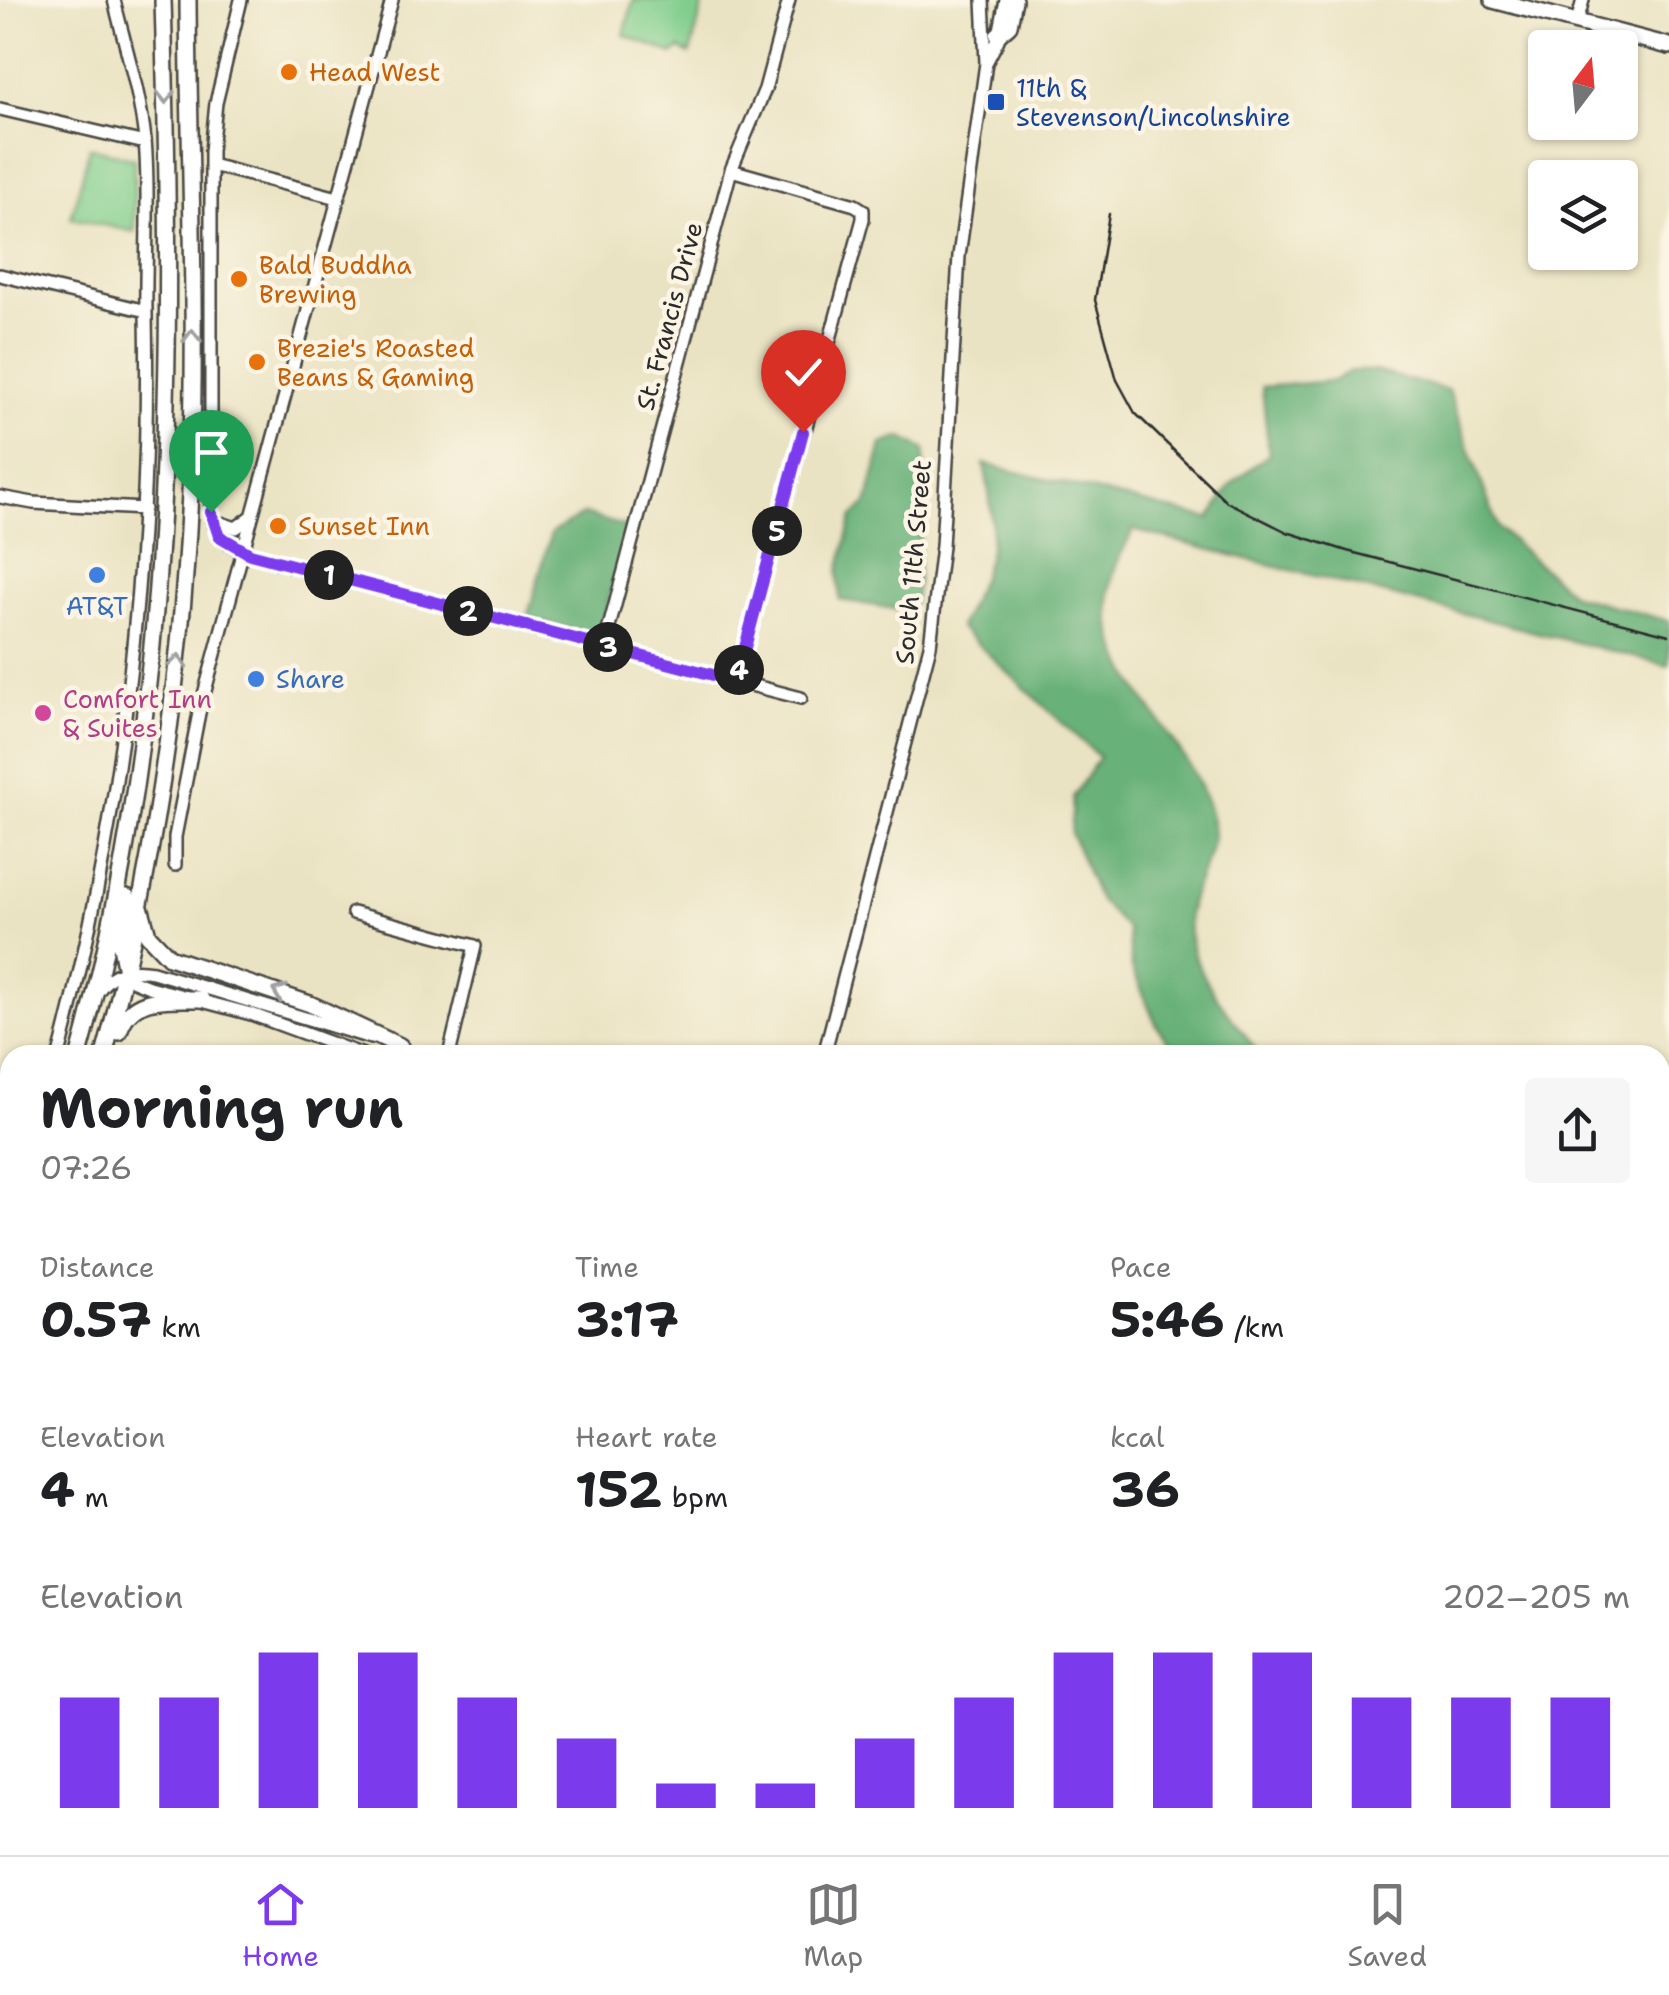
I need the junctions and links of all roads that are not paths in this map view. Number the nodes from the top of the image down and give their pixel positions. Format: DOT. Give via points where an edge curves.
graph roads {
  1 [pos="114,0"];
  2 [pos="163,0"];
  3 [pos="188,0"];
  4 [pos="241,0"];
  5 [pos="392,0"];
  6 [pos="789,0"];
  7 [pos="983,0"];
  8 [pos="1006,0"];
  9 [pos="1014,0"];
  10 [pos="1493,0"];
  11 [pos="1583,0"];
  12 [pos="1577,22"];
  13 [pos="998,35"];
  14 [pos="1669,46"];
  15 [pos="986,64"];
  16 [pos="0,109"];
  17 [pos="145,143"];
  18 [pos="211,165"];
  19 [pos="731,170"];
  20 [pos="338,198"];
  21 [pos="0,275"];
  22 [pos="146,311"];
  23 [pos="0,496"];
  24 [pos="144,508"];
  25 [pos="252,517"];
  26 [pos="212,520"];
  27 [pos="242,551"];
  28 [pos="604,646"];
  29 [pos="152,676"];
  30 [pos="736,681"];
  31 [pos="801,698"];
  32 [pos="175,865"];
  33 [pos="142,895"];
  34 [pos="353,912"];
  35 [pos="126,971"];
  36 [pos="96,994"];
  37 [pos="201,999"];
  38 [pos="61,1045"];
  39 [pos="82,1045"];
  40 [pos="107,1045"];
  41 [pos="116,1045"];
  42 [pos="335,1045"];
  43 [pos="390,1045"];
  44 [pos="394,1045"];
  45 [pos="451,1045"];
  46 [pos="827,1045"];
  47 [pos="0,1374"];
  48 [pos="0,1387"];
  1 -- 17 [label="street"];
  2 -- 29 [label="main road, one-way" via="168,392"];
  33 -- 3 [label="main road, one-way" via="168,744 189,504"];
  4 -- 18 [label="street" via="216,104"];
  5 -- 20 [label="street"];
  6 -- 19 [label="street, St. Francis Drive" via="765,90"];
  7 -- 15 [label="street, South 11th Street"];
  8 -- 13 [label="street, South 11th Street"];
  9 -- 13 [label="main road" via="1009,26"];
  10 -- 12 [label="main road"];
  11 -- 12 [label="street"];
  12 -- 14 [label="main road"];
  13 -- 15 [label="street, South 11th Street"];
  15 -- 46 [label="street, South 11th Street" via="959,256 930,646"];
  16 -- 17 [label="street"];
  17 -- 22 [label="street"];
  18 -- 20 [label="street"];
  18 -- 26 [label="street"];
  19 -- 28 [label="street, St. Francis Drive"];
  19 -- 30 [label="street" via="855,204 864,219"];
  20 -- 25 [label="street"];
  21 -- 22 [label="street"];
  22 -- 24 [label="street"];
  23 -- 24 [label="street"];
  24 -- 38 [label="street" via="116,794"];
  25 -- 26 [label="street" via="236,528"];
  25 -- 27 [label="street"];
  26 -- 27 [label="street" via="219,536"];
  27 -- 28 [label="street"];
  27 -- 32 [label="street" via="188,759"];
  28 -- 30 [label="street"];
  29 -- 35 [label="main road" via="155,741 119,936"];
  29 -- 36 [label="main road"];
  30 -- 31 [label="street"];
  33 -- 35 [label="main road"];
  44 -- 33 [label="main road, one-way" via="271,989 169,957 144,926"];
  34 -- 45 [label="street" via="475,946"];
  35 -- 36 [label="street" via="110,976"];
  35 -- 37 [label="street" via="149,987"];
  35 -- 40 [label="main road"];
  35 -- 43 [label="street" via="209,986"];
  36 -- 39 [label="main road"];
  37 -- 41 [label="main road" via="138,1004 122,1020"];
  37 -- 42 [label="street"];
  47 -- 48 [label="highway"];
}
